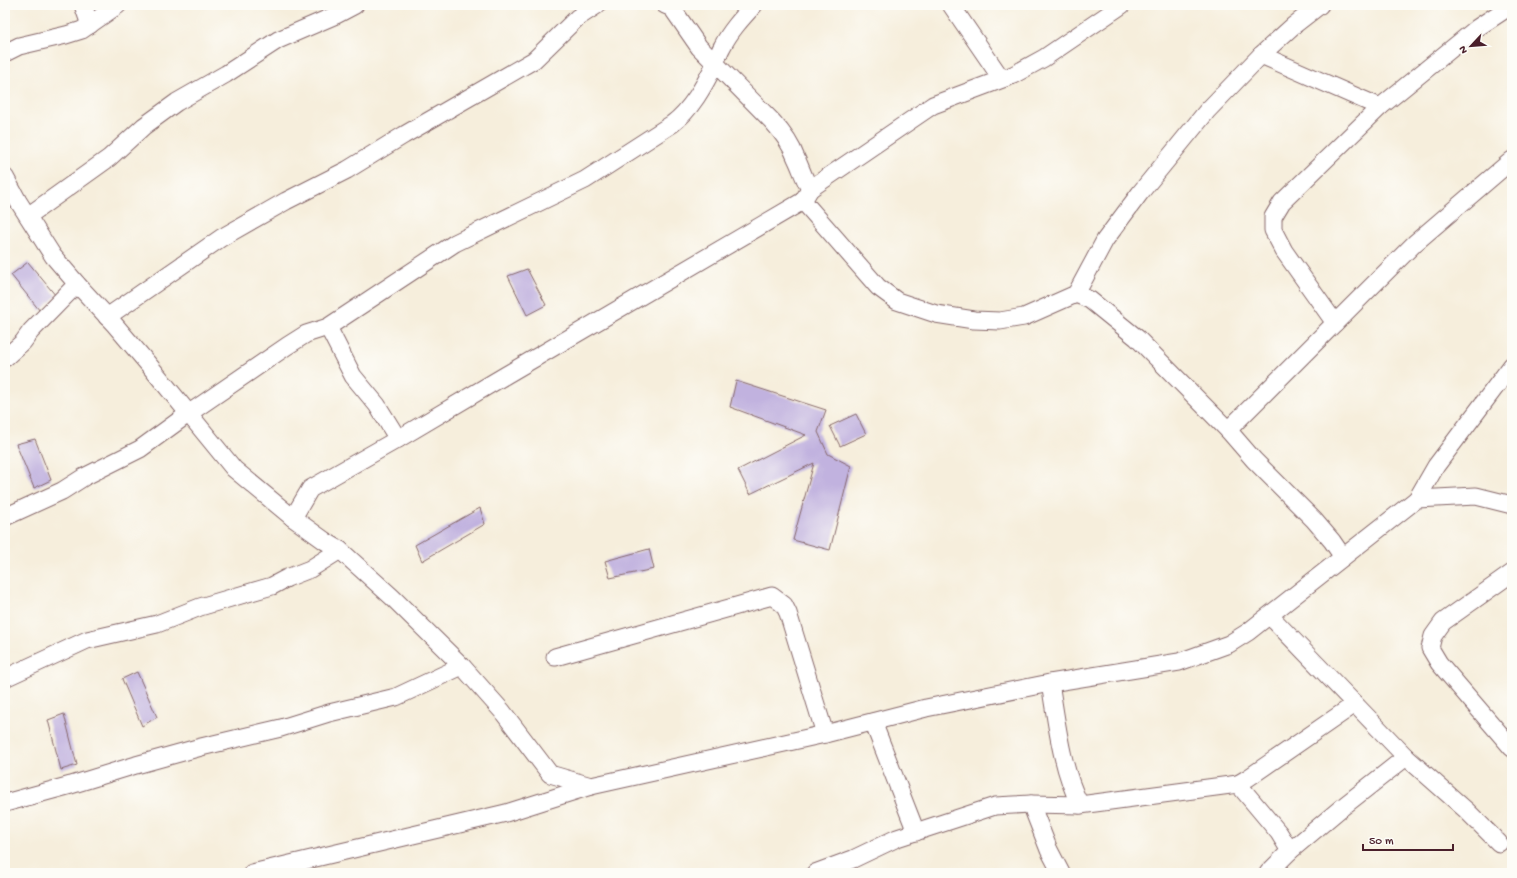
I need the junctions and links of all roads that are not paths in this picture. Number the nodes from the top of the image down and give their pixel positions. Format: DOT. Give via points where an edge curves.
graph roads {
  1 [pos="83,5"];
  2 [pos="118,5"];
  3 [pos="354,5"];
  4 [pos="597,5"];
  5 [pos="754,5"];
  6 [pos="951,5"];
  7 [pos="1320,5"];
  8 [pos="1512,5"];
  9 [pos="671,6"];
  10 [pos="1119,6"];
  11 [pos="90,25"];
  12 [pos="5,53"];
  13 [pos="1261,55"];
  14 [pos="715,64"];
  15 [pos="1002,78"];
  16 [pos="1380,107"];
  17 [pos="1512,160"];
  18 [pos="5,177"];
  19 [pos="806,195"];
  20 [pos="28,216"];
  21 [pos="77,284"];
  22 [pos="1076,294"];
  23 [pos="107,317"];
  24 [pos="1335,323"];
  25 [pos="328,327"];
  26 [pos="5,358"];
  27 [pos="1512,365"];
  28 [pos="188,414"];
  29 [pos="1228,430"];
  30 [pos="398,440"];
  31 [pos="1417,499"];
  32 [pos="1512,505"];
  33 [pos="5,517"];
  34 [pos="293,518"];
  35 [pos="340,550"];
  36 [pos="1343,557"];
  37 [pos="1512,573"];
  38 [pos="1270,616"];
  39 [pos="554,657"];
  40 [pos="462,666"];
  41 [pos="5,678"];
  42 [pos="1050,683"];
  43 [pos="1355,704"];
  44 [pos="873,722"];
  45 [pos="825,734"];
  46 [pos="1512,748"];
  47 [pos="1406,757"];
  48 [pos="550,774"];
  49 [pos="1238,784"];
  50 [pos="591,786"];
  51 [pos="548,801"];
  52 [pos="5,803"];
  53 [pos="1031,804"];
  54 [pos="1080,805"];
  55 [pos="916,832"];
  56 [pos="1499,843"];
  57 [pos="1290,851"];
  58 [pos="309,866"];
  59 [pos="252,873"];
  60 [pos="815,873"];
  61 [pos="1061,873"];
  62 [pos="1268,873"];
  1 -- 11 [label="street"];
  2 -- 11 [label="street"];
  3 -- 20 [label="street" via="278,40 177,102 144,126 109,158"];
  4 -- 23 [label="street" via="577,18 534,60 347,170 221,238"];
  5 -- 14 [label="street" via="734,28"];
  6 -- 15 [label="street"];
  7 -- 13 [label="street"];
  8 -- 16 [label="street" via="1477,28"];
  9 -- 14 [label="street" via="699,47"];
  10 -- 15 [label="street" via="1044,58"];
  11 -- 12 [label="street" via="66,35 19,46"];
  13 -- 16 [label="street"];
  13 -- 22 [label="street" via="1207,111 1140,193 1105,240"];
  14 -- 19 [label="street" via="782,133 796,157"];
  14 -- 25 [label="street" via="696,98 683,114 664,130 585,180 455,243"];
  15 -- 19 [label="street" via="933,105"];
  16 -- 24 [label="street" via="1282,202 1273,217 1273,230 1284,251"];
  17 -- 24 [label="street" via="1415,243"];
  18 -- 20 [label="street"];
  19 -- 22 [label="street" via="878,287 897,301 936,314 1000,321 1024,317"];
  19 -- 30 [label="street"];
  20 -- 21 [label="street" via="53,256"];
  21 -- 23 [label="street"];
  21 -- 26 [label="street"];
  22 -- 29 [label="street" via="1090,300 1137,338"];
  23 -- 28 [label="street"];
  24 -- 29 [label="street"];
  25 -- 28 [label="street" via="306,334"];
  25 -- 30 [label="street" via="354,376 377,405"];
  27 -- 31 [label="street" via="1436,466"];
  28 -- 33 [label="street" via="140,449 62,491"];
  28 -- 34 [label="street" via="234,469"];
  29 -- 36 [label="street" via="1314,520"];
  30 -- 34 [label="street" via="310,489"];
  31 -- 32 [label="street" via="1476,496"];
  31 -- 36 [label="street"];
  34 -- 35 [label="street"];
  35 -- 40 [label="street"];
  35 -- 41 [label="street" via="310,569 272,586 157,624 87,640"];
  36 -- 38 [label="street"];
  37 -- 46 [label="street" via="1443,622 1433,636 1430,648 1439,663"];
  38 -- 42 [label="street" via="1229,644 1179,662"];
  38 -- 43 [label="street"];
  39 -- 45 [label="street" via="772,596 784,605 788,613"];
  40 -- 48 [label="street" via="502,711"];
  40 -- 52 [label="street" via="396,697 130,766"];
  42 -- 44 [label="street" via="926,708"];
  42 -- 54 [label="street" via="1059,743 1072,790"];
  43 -- 47 [label="street"];
  43 -- 49 [label="street"];
  44 -- 45 [label="street"];
  44 -- 55 [label="street"];
  45 -- 50 [label="street"];
  47 -- 56 [label="street"];
  47 -- 57 [label="street"];
  48 -- 50 [label="street"];
  48 -- 51 [label="street"];
  49 -- 54 [label="street"];
  49 -- 57 [label="street" via="1279,833"];
  50 -- 51 [label="street"];
  51 -- 58 [label="street"];
  53 -- 54 [label="street"];
  53 -- 55 [label="street" via="995,806"];
  53 -- 61 [label="street"];
  55 -- 60 [label="street"];
  57 -- 62 [label="street"];
  58 -- 59 [label="street"];
}
